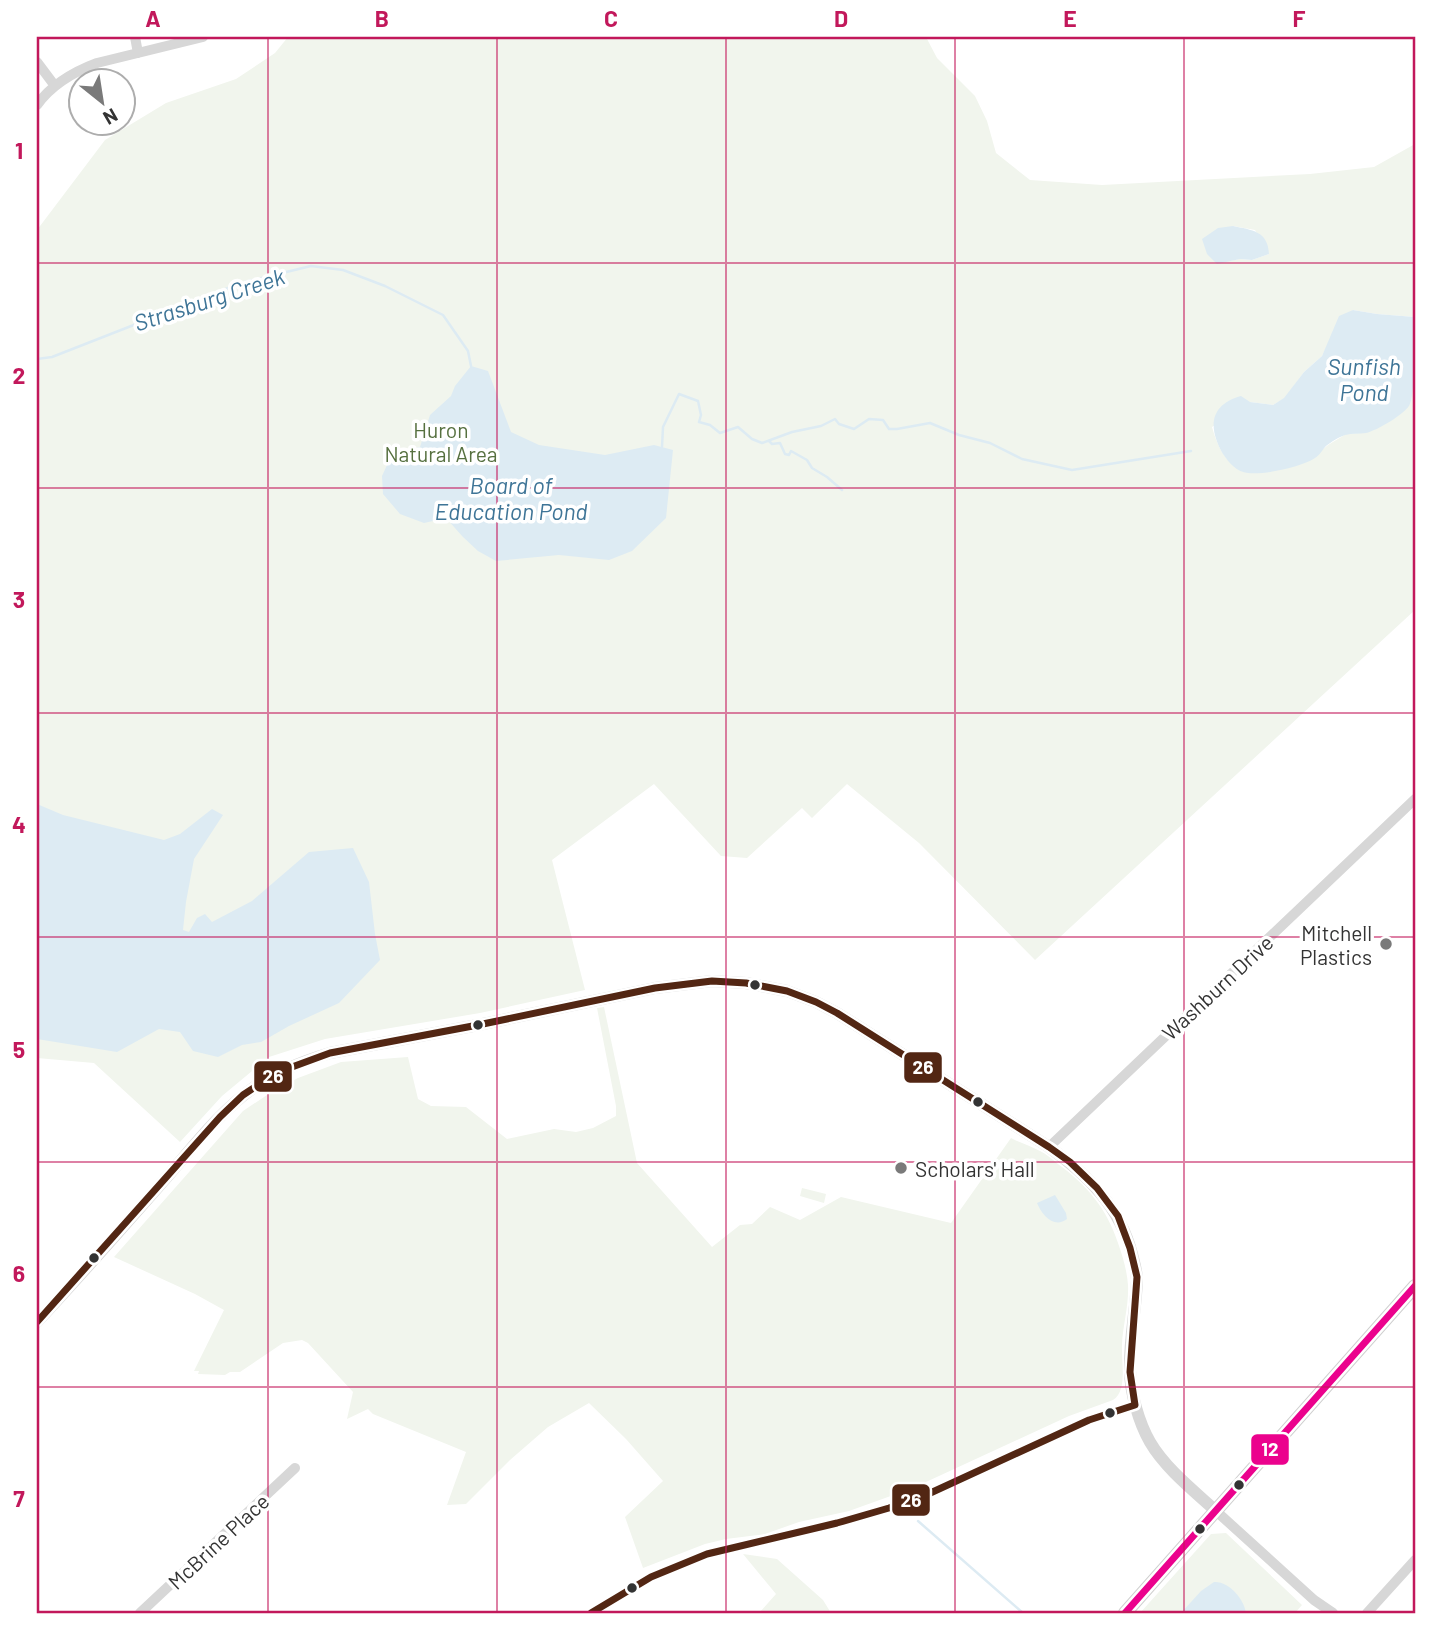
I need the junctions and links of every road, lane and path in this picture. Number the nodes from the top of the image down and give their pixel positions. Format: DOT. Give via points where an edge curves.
graph roads {
  1 [pos="135,37"];
  2 [pos="203,37"];
  3 [pos="138,53"];
  4 [pos="37,62"];
  5 [pos="55,86"];
  6 [pos="37,105"];
  7 [pos="1415,799"];
  8 [pos="1049,1147"];
  9 [pos="1415,1286"];
  10 [pos="37,1322"];
  11 [pos="1135,1405"];
  12 [pos="295,1468"];
  13 [pos="1216,1511"];
  14 [pos="1415,1560"];
  15 [pos="140,1613"];
  16 [pos="591,1613"];
  17 [pos="1125,1613"];
  18 [pos="1333,1613"];
  19 [pos="1367,1613"];
  1 -- 3 [label="street"];
  2 -- 3 [label="street"];
  3 -- 5 [label="street" via="81,69"];
  4 -- 5 [label="street"];
  5 -- 6 [label="street"];
  7 -- 8 [label="street, Washburn Drive"];
  8 -- 10 [label="street" via="816,1002 746,983 712,981 655,988 330,1054 285,1070 256,1086 202,1136"];
  8 -- 11 [label="street" via="1097,1188 1118,1216 1130,1248 1137,1277 1130,1372"];
  9 -- 13 [label="main road"];
  11 -- 13 [label="street" via="1150,1442 1172,1471"];
  11 -- 16 [label="street" via="1089,1420 889,1508 707,1554 651,1577"];
  12 -- 15 [label="street, McBrine Place"];
  13 -- 17 [label="main road"];
  13 -- 18 [label="street"];
  14 -- 19 [label="street"];
}
